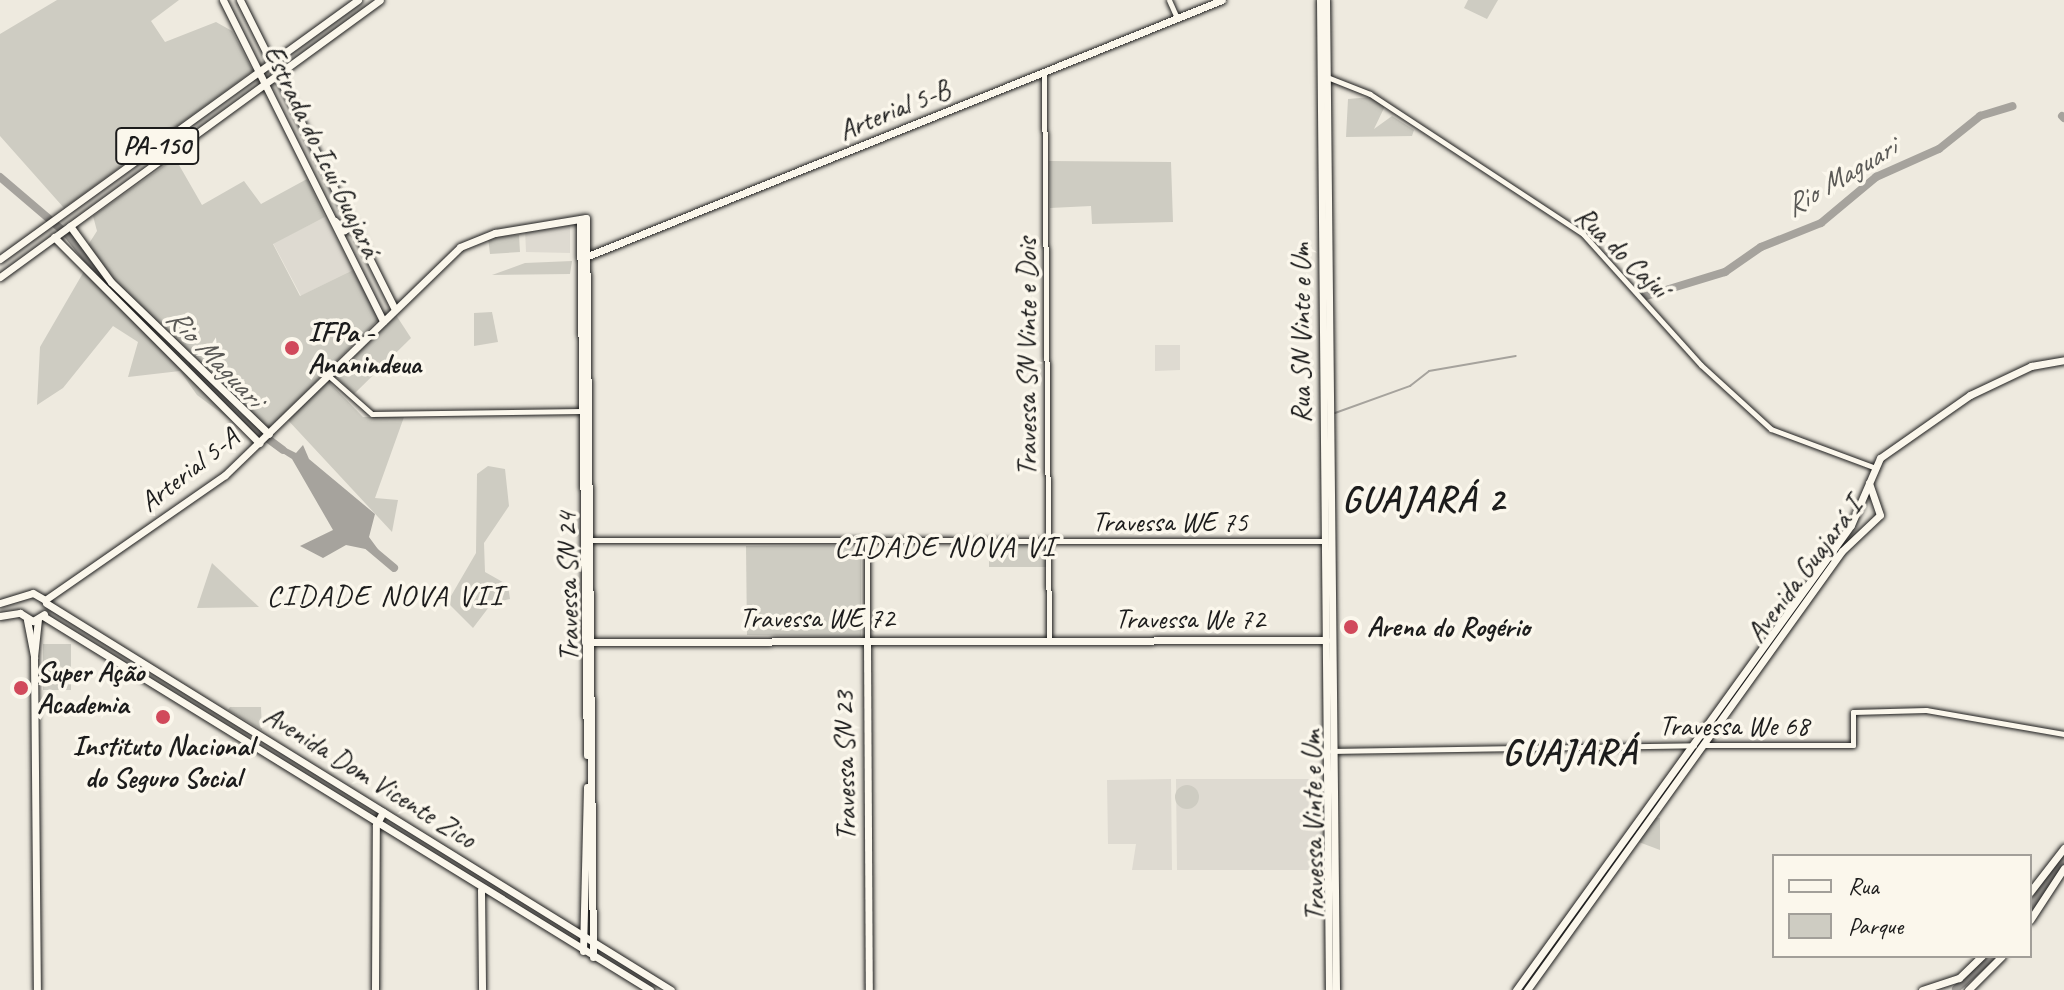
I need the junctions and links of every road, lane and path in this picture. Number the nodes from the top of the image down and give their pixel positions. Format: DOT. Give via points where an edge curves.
graph roads {
  1 [pos="223,0"];
  2 [pos="240,0"];
  3 [pos="358,0"];
  4 [pos="380,0"];
  5 [pos="1169,0"];
  6 [pos="1222,0"];
  7 [pos="1323,0"];
  8 [pos="347,8"];
  9 [pos="1177,18"];
  10 [pos="353,19"];
  11 [pos="1324,33"];
  12 [pos="272,63"];
  13 [pos="258,73"];
  14 [pos="1044,73"];
  15 [pos="278,75"];
  16 [pos="1327,77"];
  17 [pos="264,86"];
  18 [pos="288,95"];
  19 [pos="273,104"];
  20 [pos="183,127"];
  21 [pos="186,142"];
  22 [pos="1325,163"];
  23 [pos="583,219"];
  24 [pos="332,221"];
  25 [pos="70,226"];
  26 [pos="353,226"];
  27 [pos="55,236"];
  28 [pos="584,258"];
  29 [pos="0,259"];
  30 [pos="0,277"];
  31 [pos="395,309"];
  32 [pos="383,321"];
  33 [pos="1326,358"];
  34 [pos="2064,360"];
  35 [pos="329,376"];
  36 [pos="581,411"];
  37 [pos="264,438"];
  38 [pos="1873,467"];
  39 [pos="1869,483"];
  40 [pos="587,540"];
  41 [pos="1325,541"];
  42 [pos="867,542"];
  43 [pos="1049,542"];
  44 [pos="22,597"];
  45 [pos="45,602"];
  46 [pos="0,603"];
  47 [pos="20,613"];
  48 [pos="0,616"];
  49 [pos="41,618"];
  50 [pos="27,620"];
  51 [pos="1328,640"];
  52 [pos="588,642"];
  53 [pos="867,642"];
  54 [pos="1049,642"];
  55 [pos="34,657"];
  56 [pos="1329,663"];
  57 [pos="2064,734"];
  58 [pos="1691,745"];
  59 [pos="1702,745"];
  60 [pos="1330,750"];
  61 [pos="1330,767"];
  62 [pos="382,813"];
  63 [pos="376,825"];
  64 [pos="2064,848"];
  65 [pos="2064,868"];
  66 [pos="2032,889"];
  67 [pos="481,890"];
  68 [pos="2032,917"];
  69 [pos="566,923"];
  70 [pos="556,935"];
  71 [pos="590,940"];
  72 [pos="583,951"];
  73 [pos="593,957"];
  74 [pos="1980,958"];
  75 [pos="2000,958"];
  76 [pos="37,990"];
  77 [pos="375,990"];
  78 [pos="482,990"];
  79 [pos="650,990"];
  80 [pos="671,990"];
  81 [pos="869,990"];
  82 [pos="1329,990"];
  83 [pos="1336,990"];
  84 [pos="1516,990"];
  85 [pos="1527,990"];
  86 [pos="1922,990"];
  87 [pos="1968,990"];
  1 -- 13 [label="main road, Estrada do Icuí Guajará"];
  2 -- 12 [label="main road, Estrada do Icuí Guajará"];
  3 -- 8 [label="main road, PA-150"];
  4 -- 10 [label="main road, PA-150"];
  5 -- 9 [label="street"];
  6 -- 9 [label="main road, Arterial 5-B"];
  7 -- 11 [label="main road, Rua SN Vinte e Um"];
  8 -- 10 [label="main road"];
  8 -- 12 [label="main road, PA-150"];
  9 -- 14 [label="main road, Arterial 5-B"];
  10 -- 15 [label="main road, PA-150"];
  11 -- 16 [label="main road, Rua SN Vinte e Um"];
  11 -- 22 [label="main road, Rua SN Vinte e Um"];
  12 -- 13 [label="main road, PA-150"];
  12 -- 15 [label="main road, Estrada do Icuí Guajará"];
  13 -- 17 [label="main road, Estrada do Icuí Guajará"];
  13 -- 20 [label="main road, PA-150"];
  14 -- 28 [label="main road, Arterial 5-B"];
  14 -- 43 [label="street, Travessa SN Vinte e Dois"];
  15 -- 17 [label="main road, PA-150"];
  15 -- 18 [label="main road, Estrada do Icuí Guajará"];
  16 -- 22 [label="main road, Rua SN Vinte e Um"];
  16 -- 38 [label="street, Rua do Cajuí" via="1370,94 1583,234 1771,429"];
  17 -- 19 [label="main road, Estrada do Icuí Guajará"];
  17 -- 21 [label="main road, PA-150"];
  18 -- 19 [label="main road"];
  18 -- 26 [label="main road, Estrada do Icuí Guajará"];
  19 -- 24 [label="main road, Estrada do Icuí Guajará"];
  20 -- 21 [label="main road"];
  20 -- 29 [label="main road, PA-150"];
  21 -- 25 [label="main road, PA-150"];
  22 -- 33 [label="main road, Rua SN Vinte e Um"];
  23 -- 28 [label="main road, Travessa SN 24"];
  23 -- 31 [label="main road, Arterial 5-A" via="495,233 460,247"];
  24 -- 26 [label="main road" via="344,230"];
  24 -- 32 [label="main road, Estrada do Icuí Guajará"];
  25 -- 27 [label="main road, PA-150"];
  25 -- 37 [label="main road" via="111,282"];
  26 -- 31 [label="main road, Estrada do Icuí Guajará"];
  27 -- 30 [label="main road, PA-150"];
  27 -- 37 [label="main road"];
  28 -- 36 [label="main road, Travessa SN 24"];
  28 -- 40 [label="main road, Travessa SN 24"];
  31 -- 32 [label="main road, Arterial 5-A"];
  32 -- 35 [label="main road, Arterial 5-A"];
  33 -- 41 [label="main road, Rua SN Vinte e Um"];
  33 -- 51 [label="main road, Rua SN Vinte e Um"];
  34 -- 38 [label="main road" via="2031,366 1941,410"];
  35 -- 36 [label="street" via="372,414"];
  35 -- 37 [label="main road, Arterial 5-A"];
  36 -- 40 [label="main road, Travessa SN 24"];
  37 -- 45 [label="main road, Arterial 5-A"];
  38 -- 39 [label="main road"];
  39 -- 58 [label="main road, Avenida Guajará I" via="1851,525"];
  39 -- 59 [label="main road, Avenida Guajará I" via="1880,515 1842,551"];
  40 -- 42 [label="street, Travessa WE 75"];
  40 -- 52 [label="main road, Travessa SN 24"];
  41 -- 43 [label="street, Travessa WE 75"];
  41 -- 51 [label="main road, Rua SN Vinte e Um"];
  42 -- 43 [label="street, Travessa WE 75"];
  42 -- 53 [label="street, Travessa SN 23"];
  43 -- 54 [label="street, Travessa SN Vinte e Dois"];
  44 -- 45 [label="main road"];
  44 -- 46 [label="main road"];
  44 -- 47 [label="main road"];
  45 -- 49 [label="main road"];
  45 -- 62 [label="main road, Avenida Dom Vicente Zico"];
  47 -- 48 [label="main road"];
  47 -- 50 [label="main road"];
  49 -- 50 [label="main road"];
  49 -- 55 [label="main road"];
  49 -- 63 [label="main road, Avenida Dom Vicente Zico"];
  50 -- 55 [label="main road"];
  51 -- 54 [label="main road, Travessa We 72"];
  51 -- 56 [label="main road, Rua SN Vinte e Um"];
  52 -- 53 [label="main road, Travessa WE 72"];
  52 -- 71 [label="main road, Travessa SN 24"];
  53 -- 54 [label="main road, Travessa WE 72"];
  53 -- 81 [label="main road, Travessa SN 23"];
  55 -- 76 [label="main road"];
  56 -- 60 [label="main road, Travessa Vinte e Um"];
  57 -- 59 [label="street, Travessa We 68" via="1926,710 1853,712 1853,745"];
  58 -- 59 [label="street, Travessa We 68"];
  58 -- 60 [label="street, Travessa We 68"];
  58 -- 84 [label="main road, Avenida Guajará I"];
  59 -- 85 [label="main road, Avenida Guajará I"];
  60 -- 61 [label="main road, Travessa Vinte e Um"];
  61 -- 82 [label="main road, Travessa Vinte e Um"];
  61 -- 83 [label="main road, Travessa Vinte e Um"];
  62 -- 63 [label="main road"];
  62 -- 69 [label="main road, Avenida Dom Vicente Zico"];
  63 -- 67 [label="main road, Avenida Dom Vicente Zico"];
  63 -- 77 [label="main road"];
  64 -- 66 [label="main road"];
  65 -- 68 [label="main road"];
  67 -- 70 [label="main road, Avenida Dom Vicente Zico"];
  67 -- 78 [label="main road"];
  69 -- 70 [label="main road" via="567,931"];
  69 -- 71 [label="main road, Avenida Dom Vicente Zico"];
  70 -- 72 [label="main road, Avenida Dom Vicente Zico"];
  71 -- 72 [label="main road, Travessa SN 24"];
  71 -- 73 [label="main road, Travessa SN 24"];
  71 -- 80 [label="main road, Avenida Dom Vicente Zico"];
  72 -- 73 [label="main road, Avenida Dom Vicente Zico"];
  73 -- 79 [label="main road, Avenida Dom Vicente Zico"];
  74 -- 86 [label="main road" via="1959,978"];
  75 -- 87 [label="main road"];
}
